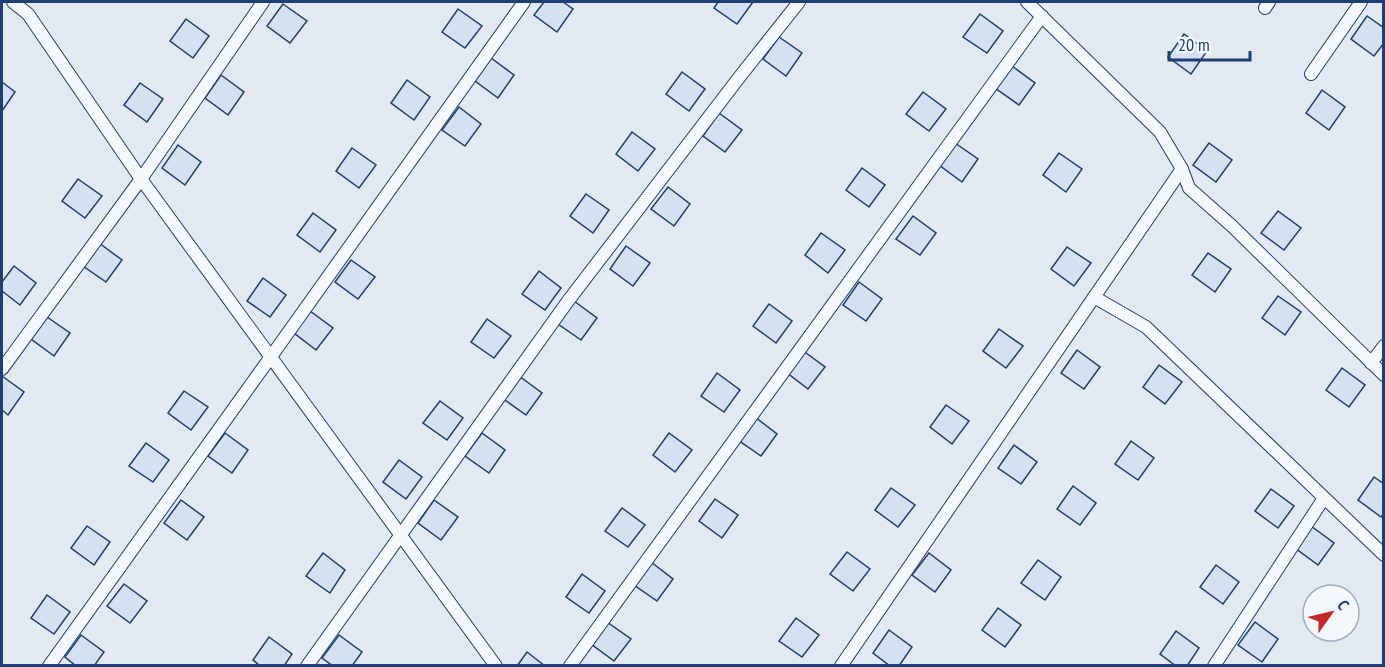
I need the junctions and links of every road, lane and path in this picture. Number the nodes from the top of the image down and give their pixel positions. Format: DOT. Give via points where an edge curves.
graph roads {
  1 [pos="13,2"];
  2 [pos="263,2"];
  3 [pos="524,2"];
  4 [pos="799,2"];
  5 [pos="1027,2"];
  6 [pos="1361,2"];
  7 [pos="1042,16"];
  8 [pos="1311,74"];
  9 [pos="1182,169"];
  10 [pos="141,178"];
  11 [pos="1094,297"];
  12 [pos="1383,346"];
  13 [pos="270,358"];
  14 [pos="1371,363"];
  15 [pos="2,369"];
  16 [pos="1383,375"];
  17 [pos="1324,498"];
  18 [pos="400,535"];
  19 [pos="1383,555"];
  20 [pos="49,666"];
  21 [pos="307,666"];
  22 [pos="496,666"];
  23 [pos="570,666"];
  24 [pos="841,666"];
  25 [pos="1215,666"];
  1 -- 10 [label="lane" via="28,14"];
  2 -- 10 [label="lane"];
  3 -- 13 [label="lane"];
  4 -- 18 [label="lane" via="568,301"];
  5 -- 7 [label="lane"];
  6 -- 8 [label="lane"];
  7 -- 9 [label="lane" via="1160,132"];
  7 -- 23 [label="lane"];
  9 -- 11 [label="lane"];
  9 -- 14 [label="lane" via="1189,188 1233,226"];
  10 -- 13 [label="lane"];
  10 -- 15 [label="lane"];
  11 -- 17 [label="lane" via="1146,327"];
  11 -- 24 [label="lane"];
  12 -- 14 [label="lane"];
  13 -- 18 [label="lane"];
  13 -- 20 [label="lane"];
  14 -- 16 [label="lane"];
  17 -- 19 [label="lane"];
  17 -- 25 [label="lane"];
  18 -- 21 [label="lane"];
  18 -- 22 [label="lane"];
}
